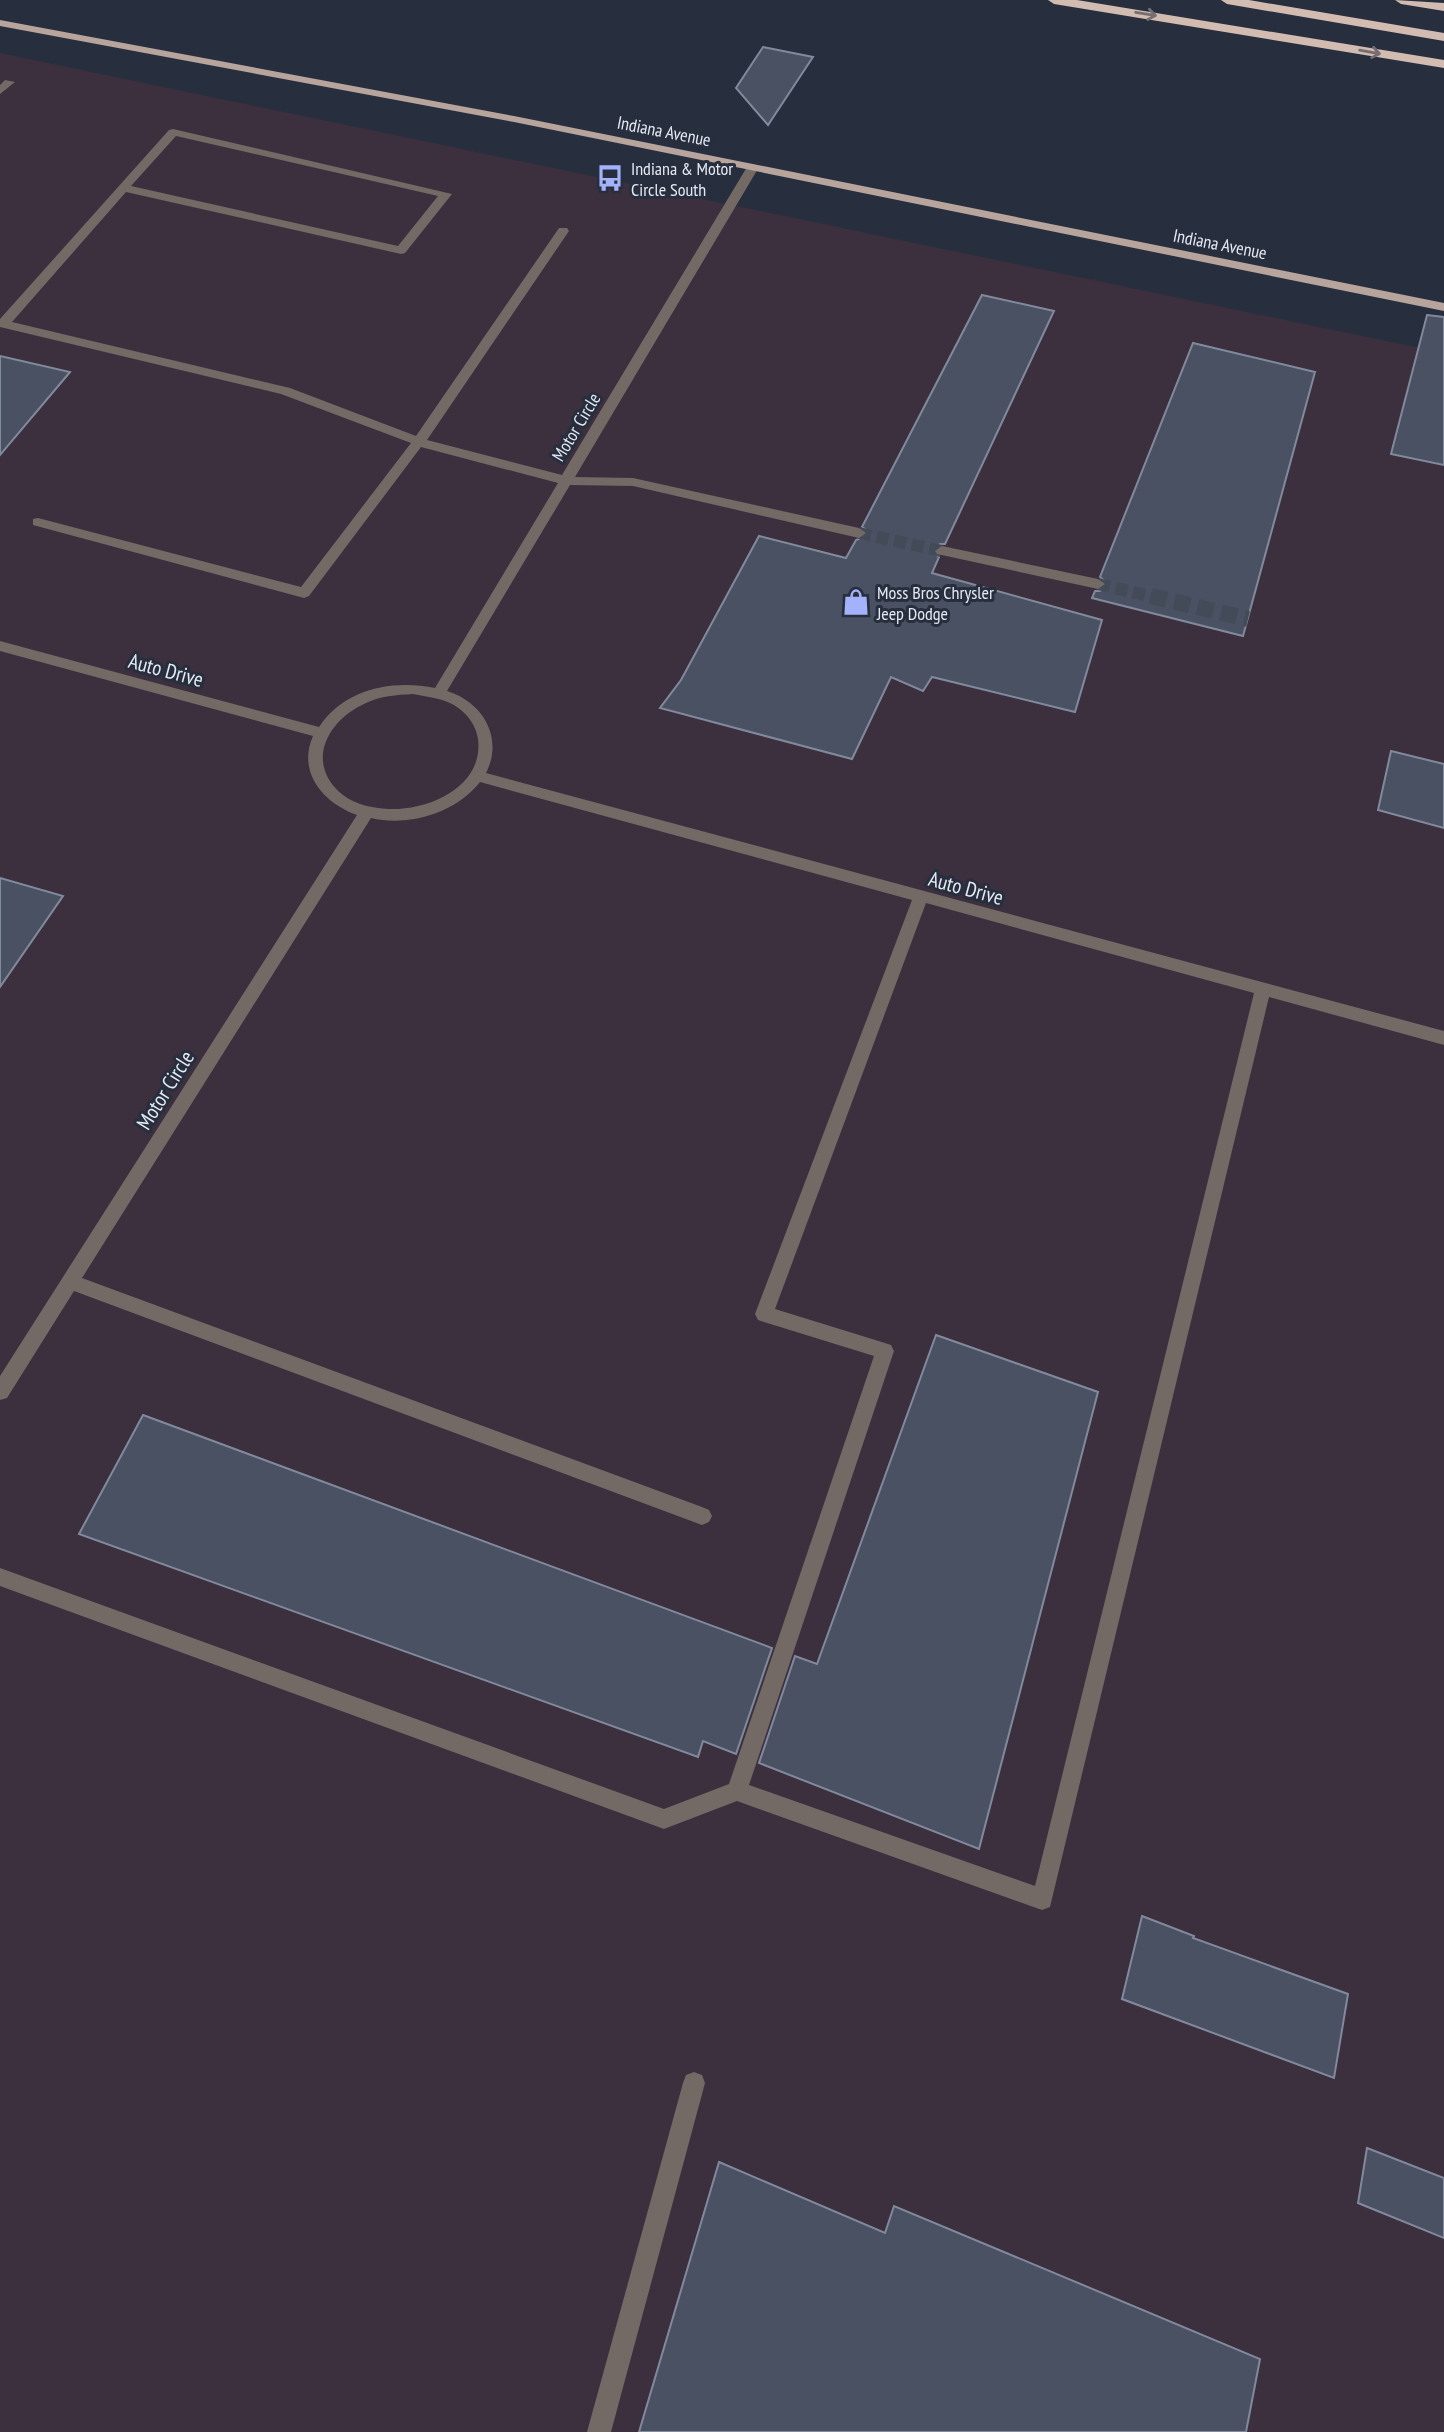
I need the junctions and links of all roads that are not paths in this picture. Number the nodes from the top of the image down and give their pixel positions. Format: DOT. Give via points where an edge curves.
graph roads {
  1 [pos="1054,0"];
  2 [pos="1227,0"];
  3 [pos="1401,0"];
  4 [pos="1444,7"];
  5 [pos="0,23"];
  6 [pos="1444,37"];
  7 [pos="1444,64"];
  8 [pos="753,167"];
  9 [pos="124,188"];
  10 [pos="563,230"];
  11 [pos="1444,307"];
  12 [pos="2,323"];
  13 [pos="419,441"];
  14 [pos="566,481"];
  15 [pos="38,522"];
  16 [pos="859,534"];
  17 [pos="942,551"];
  18 [pos="1098,584"];
  19 [pos="0,646"];
  20 [pos="439,693"];
  21 [pos="321,733"];
  22 [pos="478,776"];
  23 [pos="367,811"];
  24 [pos="920,898"];
  25 [pos="1263,989"];
  26 [pos="1444,1038"];
  27 [pos="70,1282"];
  28 [pos="0,1392"];
  29 [pos="702,1516"];
  30 [pos="0,1577"];
  31 [pos="737,1791"];
  32 [pos="694,2083"];
  33 [pos="599,2432"];
  1 -- 7 [label="highway, one-way"];
  2 -- 6 [label="highway"];
  3 -- 4 [label="highway"];
  5 -- 8 [label="main road, Indiana Avenue"];
  8 -- 11 [label="main road, Indiana Avenue"];
  8 -- 14 [label="street, Motor Circle"];
  9 -- 9 [label="street" via="173,132 446,194 401,250"];
  9 -- 12 [label="street"];
  10 -- 13 [label="street"];
  12 -- 13 [label="street" via="285,391"];
  13 -- 14 [label="street"];
  13 -- 15 [label="street" via="304,593"];
  14 -- 16 [label="street" via="634,482"];
  14 -- 20 [label="street, Motor Circle"];
  17 -- 18 [label="street"];
  19 -- 21 [label="street, Auto Drive"];
  20 -- 21 [label="street" via="384,691 335,715"];
  20 -- 22 [label="street" via="462,703 478,718 486,737 486,756"];
  21 -- 23 [label="street" via="314,752 317,772 327,789"];
  22 -- 23 [label="street" via="463,792 418,812 392,815"];
  22 -- 24 [label="street, Auto Drive"];
  23 -- 27 [label="street, Motor Circle"];
  24 -- 25 [label="street, Auto Drive"];
  24 -- 31 [label="street" via="764,1314 885,1351"];
  25 -- 26 [label="street, Auto Drive"];
  25 -- 31 [label="street" via="1042,1899"];
  27 -- 28 [label="street, Motor Circle"];
  27 -- 29 [label="street"];
  30 -- 31 [label="street" via="664,1819"];
  32 -- 33 [label="street"];
}
